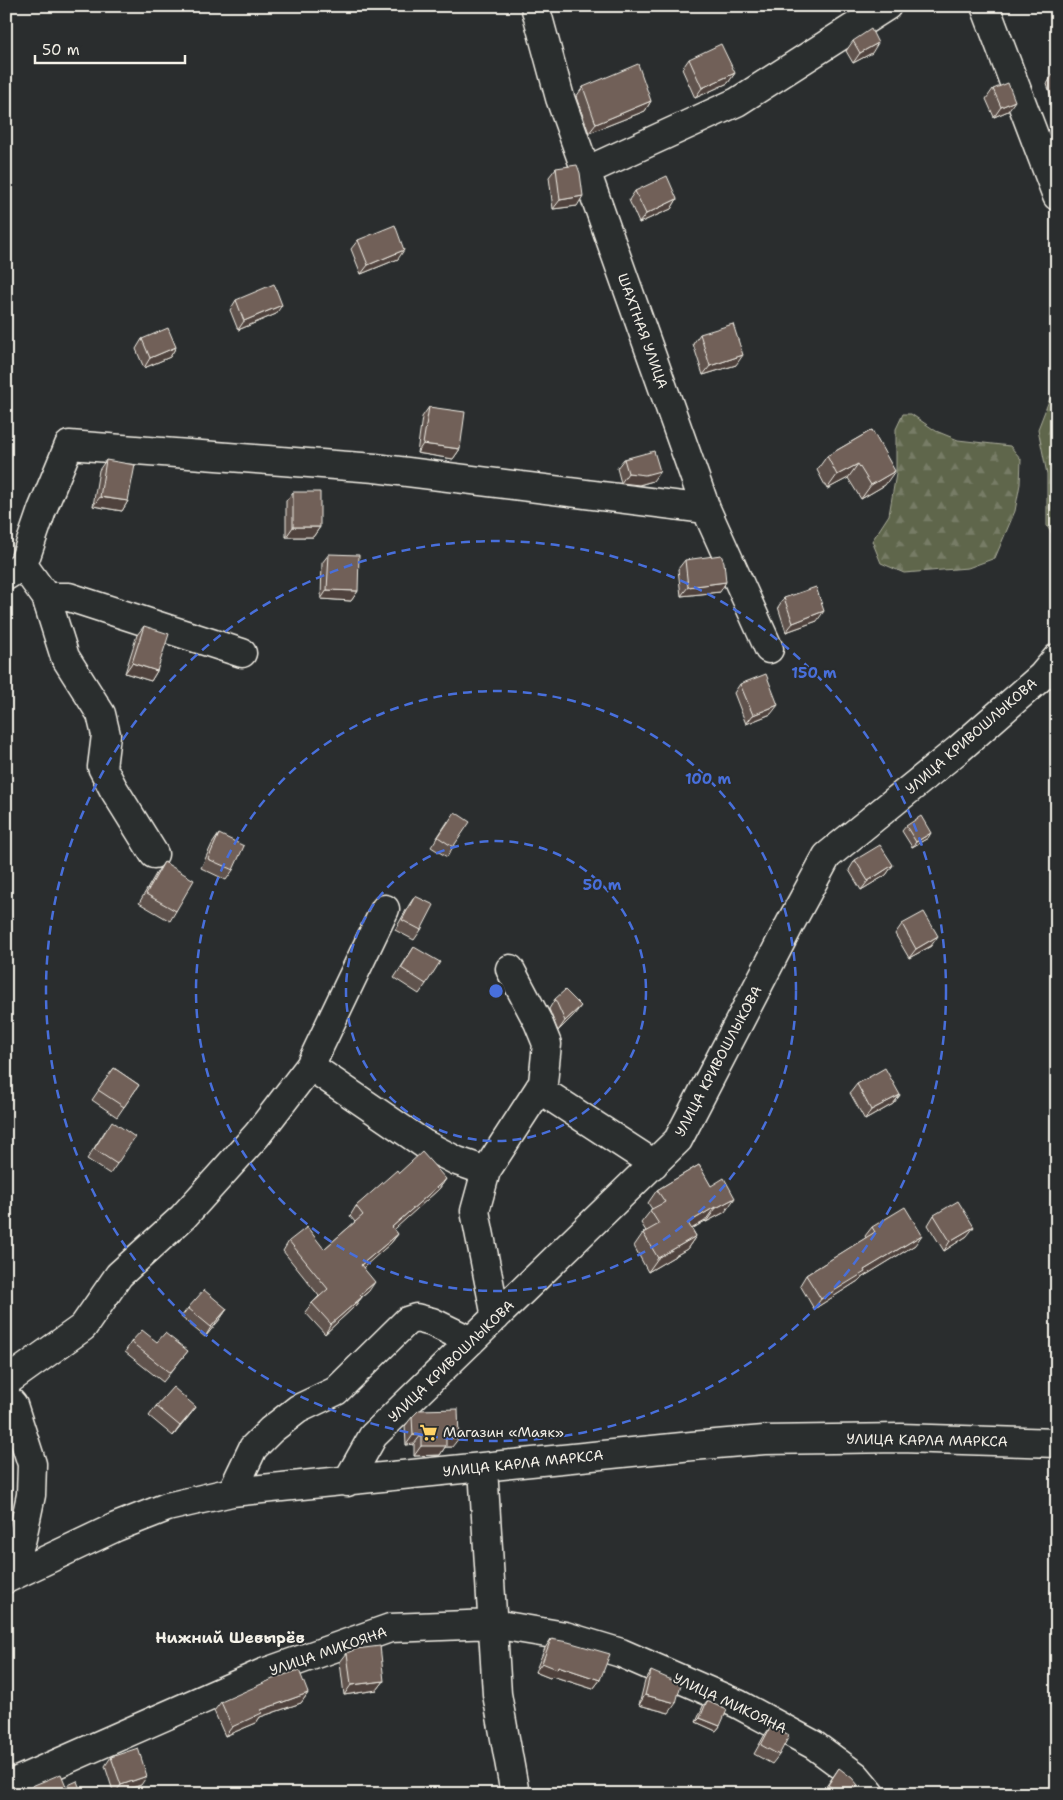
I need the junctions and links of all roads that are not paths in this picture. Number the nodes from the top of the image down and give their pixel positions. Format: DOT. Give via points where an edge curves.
graph roads {
  1 [pos="535,6"];
  2 [pos="887,6"];
  3 [pos="985,6"];
  4 [pos="586,171"];
  5 [pos="1057,196"];
  6 [pos="706,509"];
  7 [pos="15,571"];
  8 [pos="46,597"];
  9 [pos="769,650"];
  10 [pos="242,653"];
  11 [pos="1057,658"];
  12 [pos="154,854"];
  13 [pos="385,909"];
  14 [pos="510,969"];
  15 [pos="310,1066"];
  16 [pos="539,1089"];
  17 [pos="654,1164"];
  18 [pos="486,1172"];
  19 [pos="496,1317"];
  20 [pos="471,1341"];
  21 [pos="6,1382"];
  22 [pos="6,1397"];
  23 [pos="1057,1443"];
  24 [pos="484,1468"];
  25 [pos="347,1482"];
  26 [pos="232,1492"];
  27 [pos="8,1578"];
  28 [pos="493,1624"];
  29 [pos="6,1786"];
  30 [pos="515,1794"];
  31 [pos="871,1794"];
  1 -- 4 [label="street, ШАХТНАЯ УЛИЦА" via="560,98"];
  2 -- 4 [label="street" via="736,102"];
  3 -- 5 [label="street"];
  4 -- 6 [label="street, ШАХТНАЯ УЛИЦА"];
  6 -- 7 [label="street" via="375,468 69,445"];
  6 -- 9 [label="street, ШАХТНАЯ УЛИЦА"];
  7 -- 8 [label="street"];
  8 -- 10 [label="street" via="69,597"];
  8 -- 12 [label="street" via="65,657 101,714 106,736 102,767"];
  11 -- 17 [label="street, УЛИЦА КРИВОШЛЫКОВА" via="1042,676 959,749 827,856 678,1140"];
  13 -- 15 [label="street"];
  14 -- 16 [label="street" via="547,1044 543,1083"];
  15 -- 18 [label="street" via="424,1144"];
  15 -- 21 [label="street" via="257,1135 190,1210 119,1275 83,1327"];
  16 -- 17 [label="street"];
  16 -- 18 [label="street"];
  17 -- 19 [label="street, УЛИЦА КРИВОШЛЫКОВА"];
  18 -- 19 [label="street" via="475,1210"];
  19 -- 20 [label="street, УЛИЦА КРИВОШЛЫКОВА"];
  20 -- 25 [label="street, УЛИЦА КРИВОШЛЫКОВА" via="373,1436"];
  20 -- 26 [label="street" via="432,1322 416,1318 407,1321 336,1391 298,1409 270,1430 253,1448"];
  22 -- 27 [label="street" via="13,1405 32,1464 31,1495 22,1538"];
  23 -- 24 [label="street, УЛИЦА КАРЛА МАРКСА" via="902,1438 764,1440"];
  24 -- 25 [label="street, УЛИЦА КАРЛА МАРКСА"];
  24 -- 28 [label="street"];
  25 -- 26 [label="street, УЛИЦА КАРЛА МАРКСА"];
  26 -- 27 [label="street, УЛИЦА КАРЛА МАРКСА" via="167,1507 116,1527"];
  28 -- 29 [label="street, УЛИЦА МИКОЯНА" via="390,1628 263,1673"];
  28 -- 30 [label="street" via="497,1694"];
  28 -- 31 [label="street, УЛИЦА МИКОЯНА" via="565,1636 611,1650 738,1704 814,1745 856,1776"];
}
